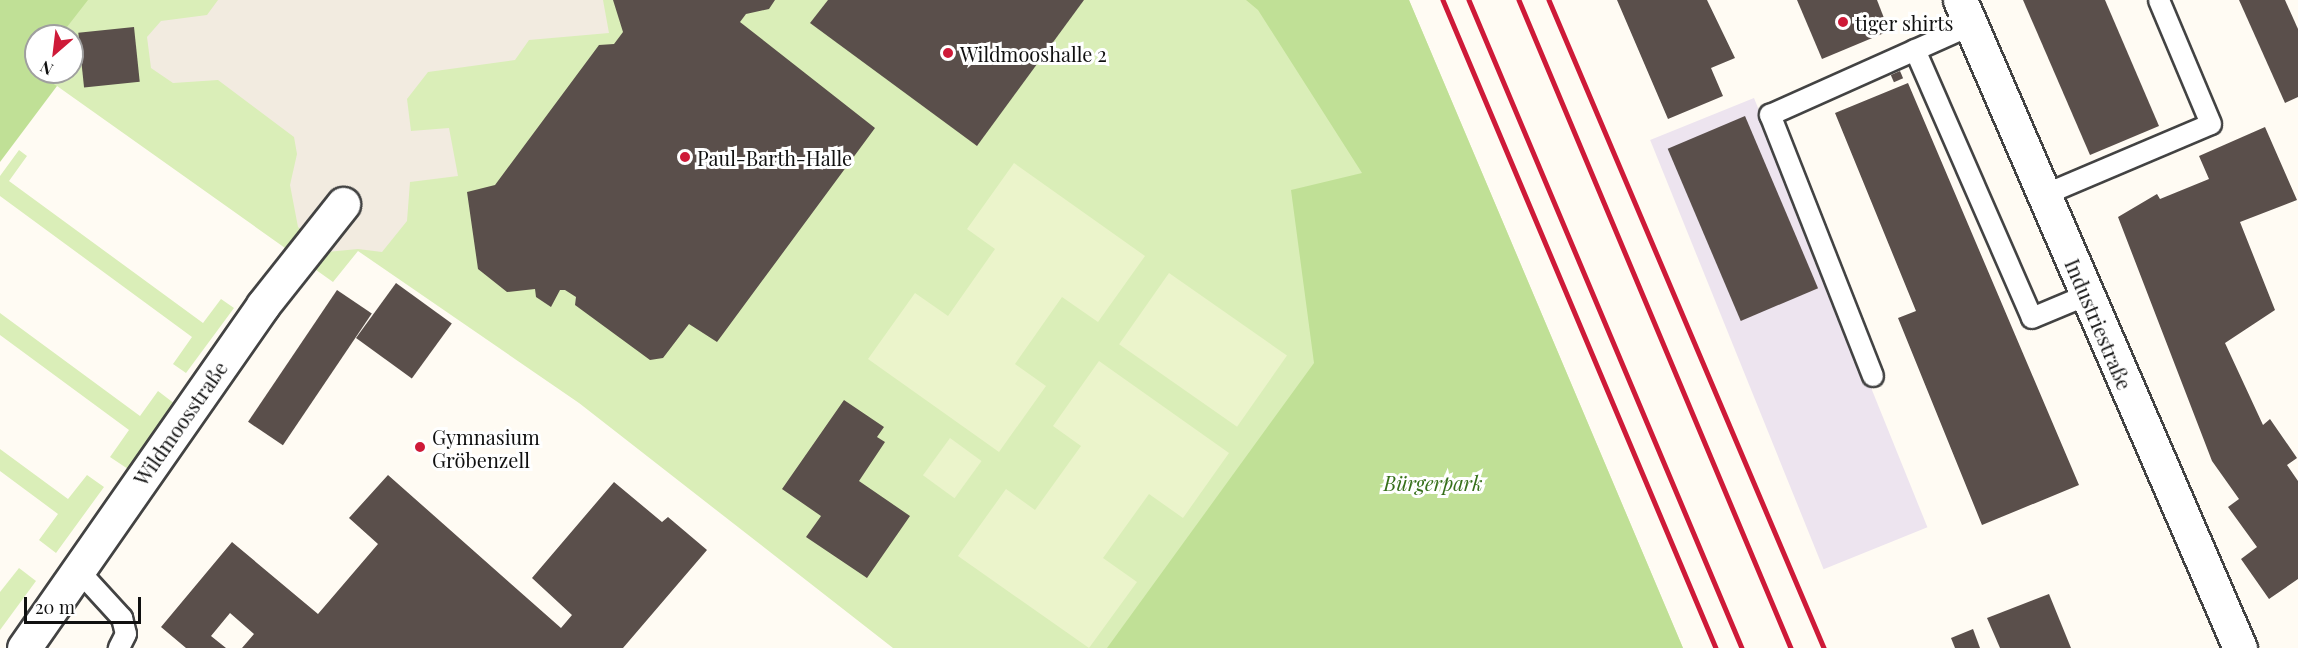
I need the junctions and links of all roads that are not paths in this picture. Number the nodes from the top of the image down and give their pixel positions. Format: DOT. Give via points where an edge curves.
graph roads {
  1 [pos="2159,0"];
  2 [pos="1965,12"];
  3 [pos="1915,50"];
  4 [pos="2044,195"];
  5 [pos="344,204"];
  6 [pos="2087,295"];
  7 [pos="1873,376"];
  8 [pos="80,571"];
  9 [pos="24,648"];
  10 [pos="119,648"];
  11 [pos="2240,648"];
  1 -- 4 [label="lane" via="2211,124"];
  2 -- 3 [label="lane"];
  2 -- 4 [label="street, Industriestraße"];
  3 -- 6 [label="lane" via="2032,318"];
  3 -- 7 [label="lane" via="1770,115"];
  4 -- 6 [label="street, Industriestraße"];
  5 -- 8 [label="street, Wildmoosstraße" via="263,305"];
  6 -- 11 [label="street, Industriestraße"];
  8 -- 9 [label="street, Wildmoosstraße"];
  8 -- 10 [label="lane" via="122,618 126,634"];
}
